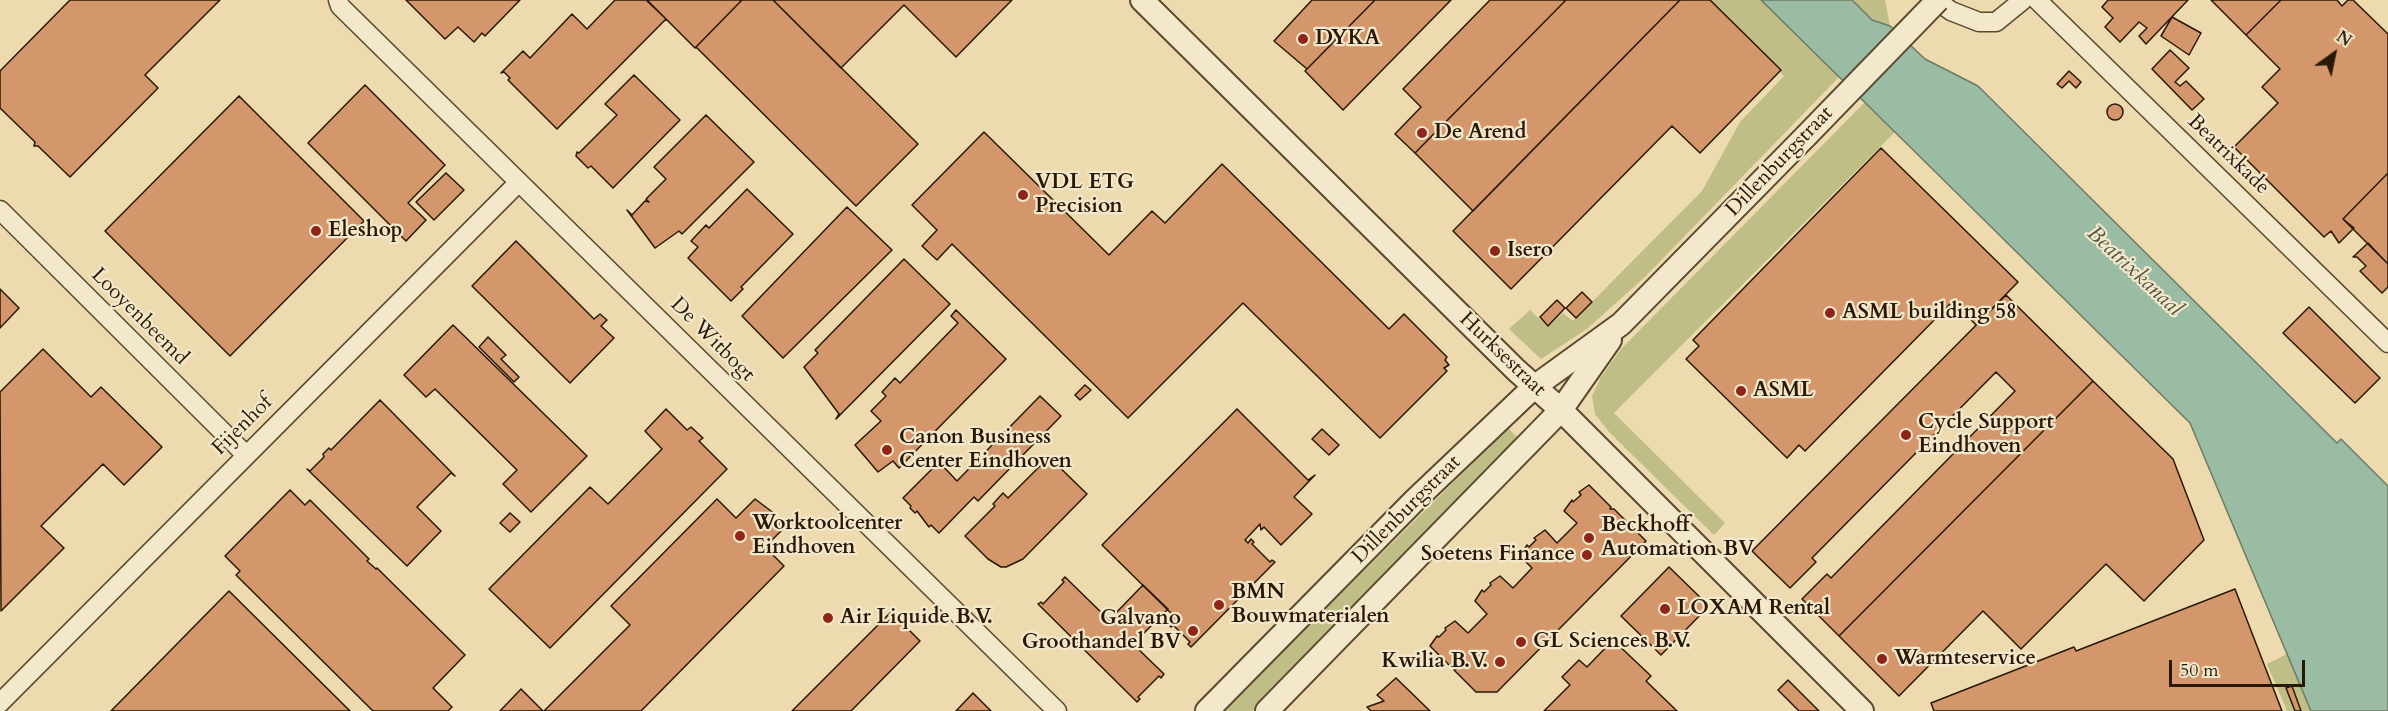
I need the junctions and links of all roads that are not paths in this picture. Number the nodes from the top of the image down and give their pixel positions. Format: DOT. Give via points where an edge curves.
graph roads {
  1 [pos="338,0"];
  2 [pos="1142,0"];
  3 [pos="1937,0"];
  4 [pos="2023,0"];
  5 [pos="2037,0"];
  6 [pos="519,182"];
  7 [pos="0,210"];
  8 [pos="1621,324"];
  9 [pos="2388,343"];
  10 [pos="1534,387"];
  11 [pos="1561,410"];
  12 [pos="246,455"];
  13 [pos="0,703"];
  14 [pos="1057,711"];
  15 [pos="1207,711"];
  16 [pos="1267,711"];
  17 [pos="1862,711"];
  1 -- 6 [label="street, De Witbogt"];
  2 -- 10 [label="street, Hurksestraat"];
  3 -- 4 [label="street" via="1978,22 1996,22"];
  3 -- 8 [label="street, Dillenburgstraat, bridge"];
  5 -- 9 [label="street, Beatrixkade"];
  6 -- 12 [label="street, Fijenhof"];
  6 -- 14 [label="street, De Witbogt"];
  7 -- 12 [label="street, Looyenbeemd"];
  8 -- 10 [label="street, Dillenburgstraat"];
  8 -- 11 [label="street, Dillenburgstraat"];
  10 -- 11 [label="street, Hurksestraat"];
  10 -- 15 [label="street, Dillenburgstraat" via="1415,500"];
  11 -- 16 [label="street, Dillenburgstraat"];
  11 -- 17 [label="street, Hurksestraat"];
  12 -- 13 [label="street, Fijenhof"];
}
